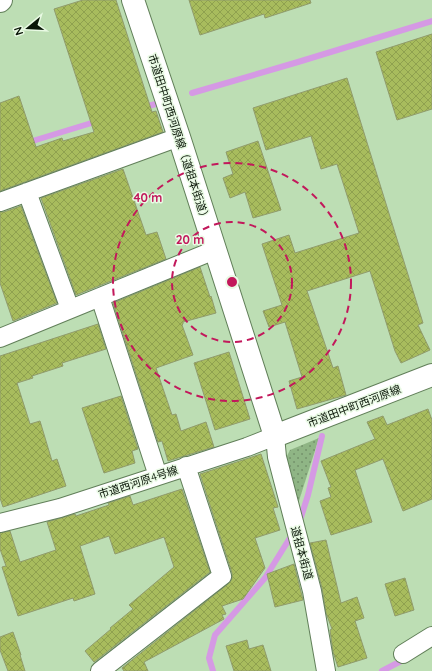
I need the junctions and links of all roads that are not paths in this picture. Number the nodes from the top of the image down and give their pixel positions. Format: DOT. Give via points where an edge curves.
graph roads {
  1 [pos="133,0"];
  2 [pos="179,137"];
  3 [pos="26,192"];
  4 [pos="0,202"];
  5 [pos="215,250"];
  6 [pos="100,297"];
  7 [pos="70,309"];
  8 [pos="0,338"];
  9 [pos="432,375"];
  10 [pos="275,436"];
  11 [pos="186,466"];
  12 [pos="158,476"];
  13 [pos="0,523"];
  14 [pos="432,636"];
  15 [pos="404,654"];
  16 [pos="100,671"];
  17 [pos="326,671"];
  1 -- 2 [label="street, 市道田中町西河原線（道祖本街道）"];
  2 -- 3 [label="street"];
  2 -- 5 [label="street, 市道田中町西河原線（道祖本街道）"];
  3 -- 4 [label="street"];
  3 -- 7 [label="street"];
  5 -- 6 [label="street"];
  5 -- 10 [label="street, 市道田中町西河原線（道祖本街道）"];
  6 -- 7 [label="street"];
  6 -- 12 [label="street"];
  7 -- 8 [label="street"];
  9 -- 10 [label="street, 市道田中町西河原線"];
  10 -- 11 [label="street, 市道西河原4号線"];
  10 -- 17 [label="street, 道祖本街道" via="277,457 312,591"];
  11 -- 12 [label="street, 市道西河原4号線"];
  11 -- 16 [label="street" via="222,576"];
  12 -- 13 [label="street, 市道西河原4号線" via="60,508"];
  14 -- 15 [label="street"];
}
